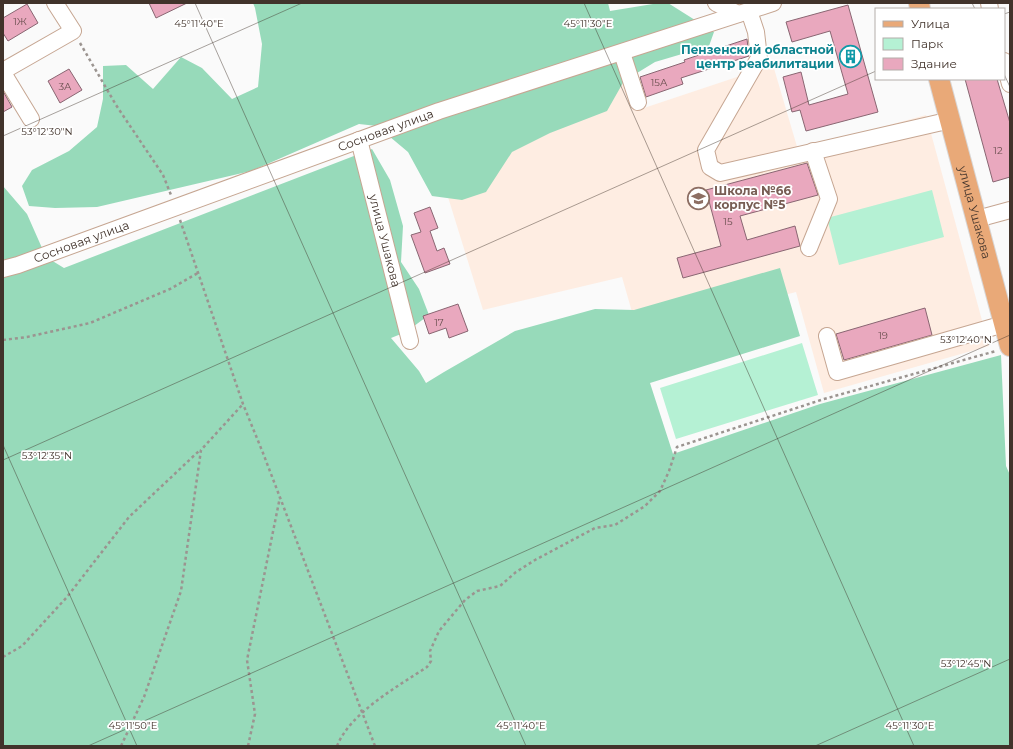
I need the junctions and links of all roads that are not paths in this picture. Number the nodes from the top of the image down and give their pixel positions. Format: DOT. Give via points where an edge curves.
graph roads {
  1 [pos="55,3"];
  2 [pos="716,3"];
  3 [pos="772,3"];
  4 [pos="743,12"];
  5 [pos="622,52"];
  6 [pos="1005,65"];
  7 [pos="3,72"];
  8 [pos="939,80"];
  9 [pos="1010,84"];
  10 [pos="638,102"];
  11 [pos="31,119"];
  12 [pos="951,120"];
  13 [pos="359,140"];
  14 [pos="814,152"];
  15 [pos="1010,210"];
  16 [pos="977,219"];
  17 [pos="809,248"];
  18 [pos="3,269"];
  19 [pos="1004,324"];
  20 [pos="827,336"];
  21 [pos="410,341"];
  22 [pos="1006,348"];
  1 -- 7 [label="street" via="73,31"];
  2 -- 4 [label="street"];
  3 -- 4 [label="street, Сосновая улица"];
  4 -- 5 [label="street, Сосновая улица"];
  4 -- 14 [label="street" via="756,32 759,58 706,150 710,167 720,173"];
  5 -- 10 [label="street"];
  5 -- 13 [label="street, Сосновая улица" via="438,111"];
  6 -- 9 [label="street"];
  7 -- 11 [label="street"];
  8 -- 12 [label="main road, улица Ушакова"];
  12 -- 14 [label="street"];
  12 -- 16 [label="main road, улица Ушакова"];
  13 -- 18 [label="street, Сосновая улица"];
  13 -- 21 [label="street, улица Ушакова"];
  14 -- 17 [label="street" via="829,199"];
  15 -- 16 [label="street"];
  16 -- 19 [label="main road, улица Ушакова"];
  19 -- 20 [label="street" via="837,372"];
  19 -- 22 [label="main road, улица Ушакова"];
}
